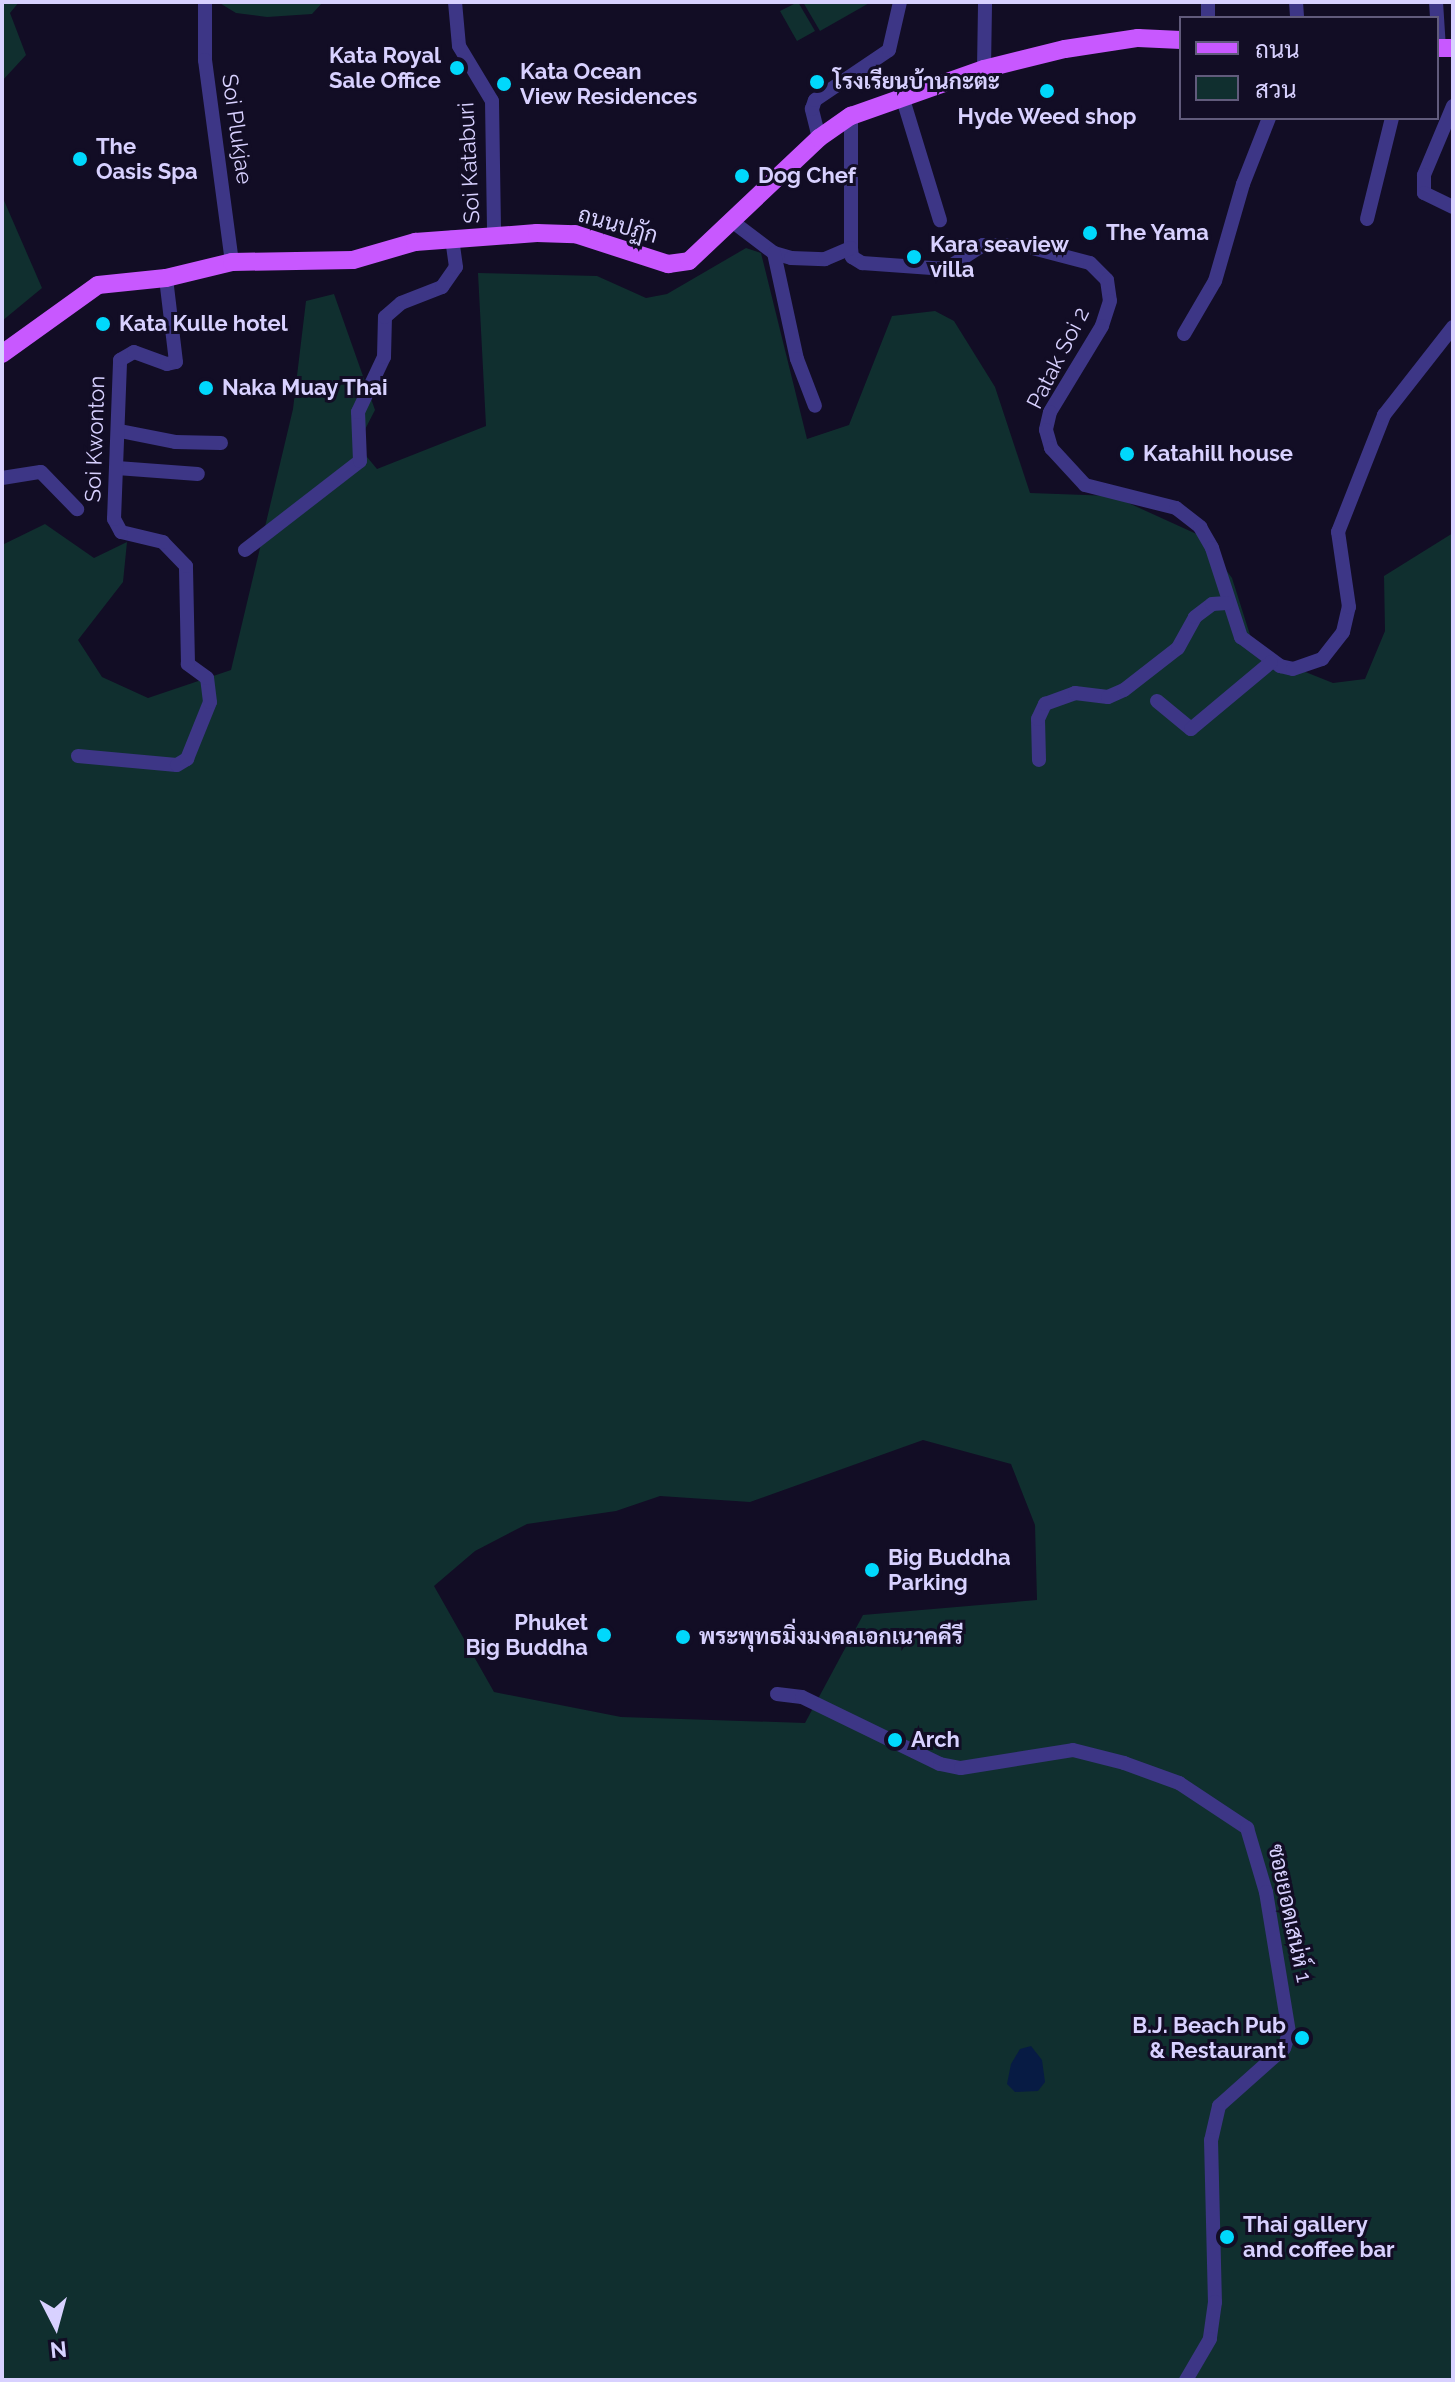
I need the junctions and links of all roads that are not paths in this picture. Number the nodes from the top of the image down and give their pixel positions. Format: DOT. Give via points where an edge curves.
graph roads {
  1 [pos="205,2"];
  2 [pos="455,2"];
  3 [pos="900,2"];
  4 [pos="985,2"];
  5 [pos="1439,22"];
  6 [pos="1179,40"];
  7 [pos="1443,48"];
  8 [pos="984,69"];
  9 [pos="902,96"];
  10 [pos="1453,106"];
  11 [pos="851,116"];
  12 [pos="1268,120"];
  13 [pos="1392,120"];
  14 [pos="819,138"];
  15 [pos="1453,207"];
  16 [pos="1367,219"];
  17 [pos="940,220"];
  18 [pos="733,222"];
  19 [pos="494,235"];
  20 [pos="452,237"];
  21 [pos="851,248"];
  22 [pos="774,253"];
  23 [pos="232,262"];
  24 [pos="166,278"];
  25 [pos="1453,327"];
  26 [pos="1184,334"];
  27 [pos="2,354"];
  28 [pos="815,406"];
  29 [pos="120,431"];
  30 [pos="221,443"];
  31 [pos="117,468"];
  32 [pos="198,474"];
  33 [pos="2,478"];
  34 [pos="77,509"];
  35 [pos="245,550"];
  36 [pos="1227,603"];
  37 [pos="1271,662"];
  38 [pos="1157,701"];
  39 [pos="78,756"];
  40 [pos="1039,760"];
  41 [pos="777,1694"];
  42 [pos="1186,2380"];
  1 -- 23 [label="street, Soi Plukjae" via="205,60"];
  2 -- 19 [label="street, Soi Kataburi" via="459,46 492,101"];
  3 -- 14 [label="street" via="889,50 815,100"];
  4 -- 8 [label="street"];
  5 -- 7 [label="street"];
  6 -- 8 [label="main road, ถนนปฏัก" via="1138,38"];
  8 -- 9 [label="main road, ถนนปฏัก"];
  9 -- 11 [label="main road, ถนนปฏัก"];
  9 -- 17 [label="street"];
  10 -- 15 [label="street" via="1424,175 1424,193"];
  11 -- 14 [label="main road, ถนนปฏัก"];
  11 -- 21 [label="street"];
  12 -- 26 [label="street" via="1215,281"];
  13 -- 16 [label="street"];
  14 -- 18 [label="main road, ถนนปฏัก"];
  18 -- 19 [label="main road, ถนนปฏัก" via="689,261 668,264 575,234"];
  18 -- 22 [label="street"];
  19 -- 20 [label="main road, ถนนปฏัก"];
  20 -- 23 [label="main road, ถนนปฏัก" via="353,260 268,257"];
  20 -- 35 [label="street" via="456,267 442,287 401,303 385,317 384,357 358,412 360,461"];
  21 -- 22 [label="street" via="825,259"];
  21 -- 36 [label="street, Patak Soi 2" via="852,257 862,263 918,269 946,269 983,245 1025,246 1090,263 1107,280 1110,301 1102,326 1050,412 1046,430 1051,448 1085,485 1176,508 1200,527 1212,548"];
  22 -- 28 [label="street" via="793,344"];
  23 -- 24 [label="main road, ถนนปฏัก"];
  24 -- 27 [label="main road, ถนนปฏัก" via="98,285"];
  24 -- 29 [label="street, Soi Kwonton" via="176,362 167,364 134,352 120,360"];
  25 -- 37 [label="street" via="1384,415 1338,532 1349,607 1343,632 1322,659 1293,669"];
  29 -- 30 [label="street" via="175,442"];
  29 -- 31 [label="street, Soi Kwonton"];
  31 -- 32 [label="street"];
  31 -- 39 [label="street, Soi Kwonton" via="114,519 121,532 163,542 186,566 188,664 207,678 210,702 187,759 177,765"];
  33 -- 34 [label="street" via="41,472"];
  36 -- 37 [label="street, Patak Soi 2" via="1241,637"];
  36 -- 40 [label="street" via="1212,604 1195,617 1178,648 1124,690 1092,699 1075,693 1045,704 1038,719"];
  37 -- 38 [label="street" via="1191,729"];
  41 -- 42 [label="street, ซอยยอดเสน่ห์ 1" via="802,1697 863,1722 940,1764 961,1768 1073,1750 1124,1763 1179,1783 1247,1828 1266,1892 1289,2033 1284,2048 1219,2106 1211,2140 1215,2302 1210,2339"];
}
